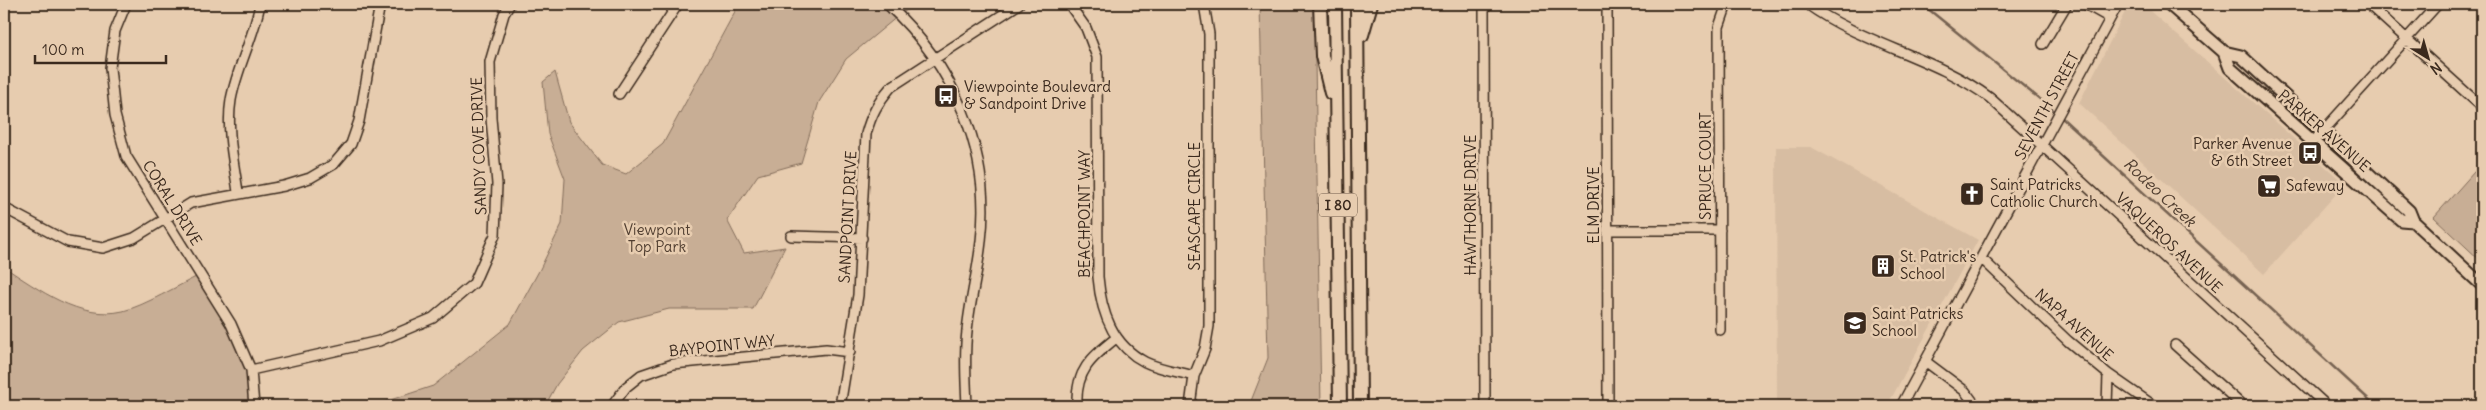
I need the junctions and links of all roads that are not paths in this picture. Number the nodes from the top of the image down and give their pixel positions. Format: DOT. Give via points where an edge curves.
graph roads {
  1 [pos="126,4"];
  2 [pos="260,4"];
  3 [pos="380,4"];
  4 [pos="510,4"];
  5 [pos="678,4"];
  6 [pos="887,4"];
  7 [pos="1019,4"];
  8 [pos="1070,4"];
  9 [pos="1204,4"];
  10 [pos="1320,4"];
  11 [pos="1335,4"];
  12 [pos="1357,4"];
  13 [pos="1371,4"];
  14 [pos="1484,4"];
  15 [pos="1607,4"];
  16 [pos="1727,4"];
  17 [pos="1807,4"];
  18 [pos="2067,4"];
  19 [pos="2085,4"];
  20 [pos="2118,4"];
  21 [pos="2170,4"];
  22 [pos="2368,4"];
  23 [pos="2438,4"];
  24 [pos="2110,18"];
  25 [pos="2407,38"];
  26 [pos="2043,44"];
  27 [pos="1359,47"];
  28 [pos="2224,52"];
  29 [pos="934,58"];
  30 [pos="619,94"];
  31 [pos="2482,107"];
  32 [pos="1337,116"];
  33 [pos="2323,131"];
  34 [pos="2314,141"];
  35 [pos="2042,144"];
  36 [pos="238,192"];
  37 [pos="4,208"];
  38 [pos="164,220"];
  39 [pos="2413,221"];
  40 [pos="1607,230"];
  41 [pos="1720,230"];
  42 [pos="791,236"];
  43 [pos="862,238"];
  44 [pos="1981,258"];
  45 [pos="2482,285"];
  46 [pos="1720,330"];
  47 [pos="1116,338"];
  48 [pos="2175,345"];
  49 [pos="850,352"];
  50 [pos="1925,361"];
  51 [pos="251,370"];
  52 [pos="2108,374"];
  53 [pos="1194,376"];
  54 [pos="254,406"];
  55 [pos="612,406"];
  56 [pos="840,406"];
  57 [pos="967,406"];
  58 [pos="1077,406"];
  59 [pos="1190,406"];
  60 [pos="1340,406"];
  61 [pos="1360,406"];
  62 [pos="1485,406"];
  63 [pos="1608,406"];
  64 [pos="1901,406"];
  65 [pos="1976,406"];
  66 [pos="2107,406"];
  67 [pos="2154,406"];
  68 [pos="2243,406"];
  69 [pos="2327,406"];
  1 -- 38 [label="street, CORAL DRIVE" via="115,31 110,68 115,115 126,156"];
  2 -- 36 [label="street" via="231,102 231,141"];
  3 -- 36 [label="street" via="360,121 351,144 334,164 310,178 284,186"];
  4 -- 51 [label="street, SANDY COVE DRIVE" via="490,62 497,184 495,236 474,283 434,318 380,341"];
  5 -- 30 [label="street"];
  6 -- 29 [label="street"];
  7 -- 29 [label="street"];
  8 -- 47 [label="street, BEACHPOINT WAY" via="1086,28 1096,56 1098,277 1103,311"];
  9 -- 53 [label="street, SEASCAPE CIRCLE" via="1208,34 1209,326 1205,349"];
  10 -- 32 [label="highway" via="1322,56"];
  11 -- 32 [label="highway, I 80"];
  12 -- 27 [label="highway, I 80"];
  13 -- 27 [label="highway"];
  14 -- 62 [label="street, HAWTHORNE DRIVE"];
  15 -- 40 [label="street, ELM DRIVE"];
  16 -- 41 [label="street, SPRUCE COURT" via="1719,27"];
  17 -- 35 [label="street, VAQUEROS AVENUE" via="1853,32 1923,59 1973,85"];
  18 -- 26 [label="street"];
  19 -- 24 [label="street"];
  20 -- 24 [label="street, SEVENTH STREET"];
  21 -- 28 [label="main road, PARKER AVENUE"];
  22 -- 25 [label="street"];
  23 -- 25 [label="street"];
  24 -- 35 [label="street, SEVENTH STREET"];
  25 -- 31 [label="street"];
  25 -- 33 [label="street"];
  27 -- 61 [label="highway, I 80"];
  28 -- 33 [label="main road, PARKER AVENUE" via="2241,56"];
  28 -- 34 [label="main road, PARKER AVENUE" via="2230,68"];
  29 -- 43 [label="street, SANDPOINT DRIVE" via="891,87 871,117 866,134"];
  29 -- 57 [label="street" via="970,127 979,163 983,203 981,240 967,331"];
  32 -- 60 [label="highway, I 80"];
  33 -- 34 [label="street"];
  33 -- 39 [label="main road, PARKER AVENUE" via="2410,211"];
  34 -- 39 [label="main road, PARKER AVENUE" via="2401,220"];
  35 -- 44 [label="street, SEVENTH STREET"];
  35 -- 69 [label="street, VAQUEROS AVENUE"];
  36 -- 38 [label="street" via="191,202"];
  37 -- 38 [label="street" via="68,242 103,248 134,238"];
  38 -- 51 [label="street, CORAL DRIVE" via="231,324"];
  39 -- 45 [label="main road, PARKER AVENUE"];
  40 -- 41 [label="street"];
  40 -- 63 [label="street, ELM DRIVE"];
  41 -- 46 [label="street, SPRUCE COURT"];
  42 -- 43 [label="street"];
  43 -- 49 [label="street, SANDPOINT DRIVE"];
  44 -- 50 [label="street, SEVENTH STREET"];
  44 -- 52 [label="street, NAPA AVENUE" via="2068,341"];
  47 -- 53 [label="street, BEACHPOINT WAY" via="1146,362"];
  47 -- 58 [label="street" via="1083,370 1078,382"];
  48 -- 68 [label="street"];
  49 -- 55 [label="street, BAYPOINT WAY" via="826,350 673,364 641,375 626,387"];
  49 -- 56 [label="street, SANDPOINT DRIVE"];
  50 -- 64 [label="street, SEVENTH STREET"];
  50 -- 65 [label="street" via="1965,391"];
  51 -- 54 [label="street, CORAL DRIVE"];
  52 -- 66 [label="street"];
  52 -- 67 [label="street, NAPA AVENUE"];
  53 -- 59 [label="street, SEASCAPE CIRCLE"];
}
